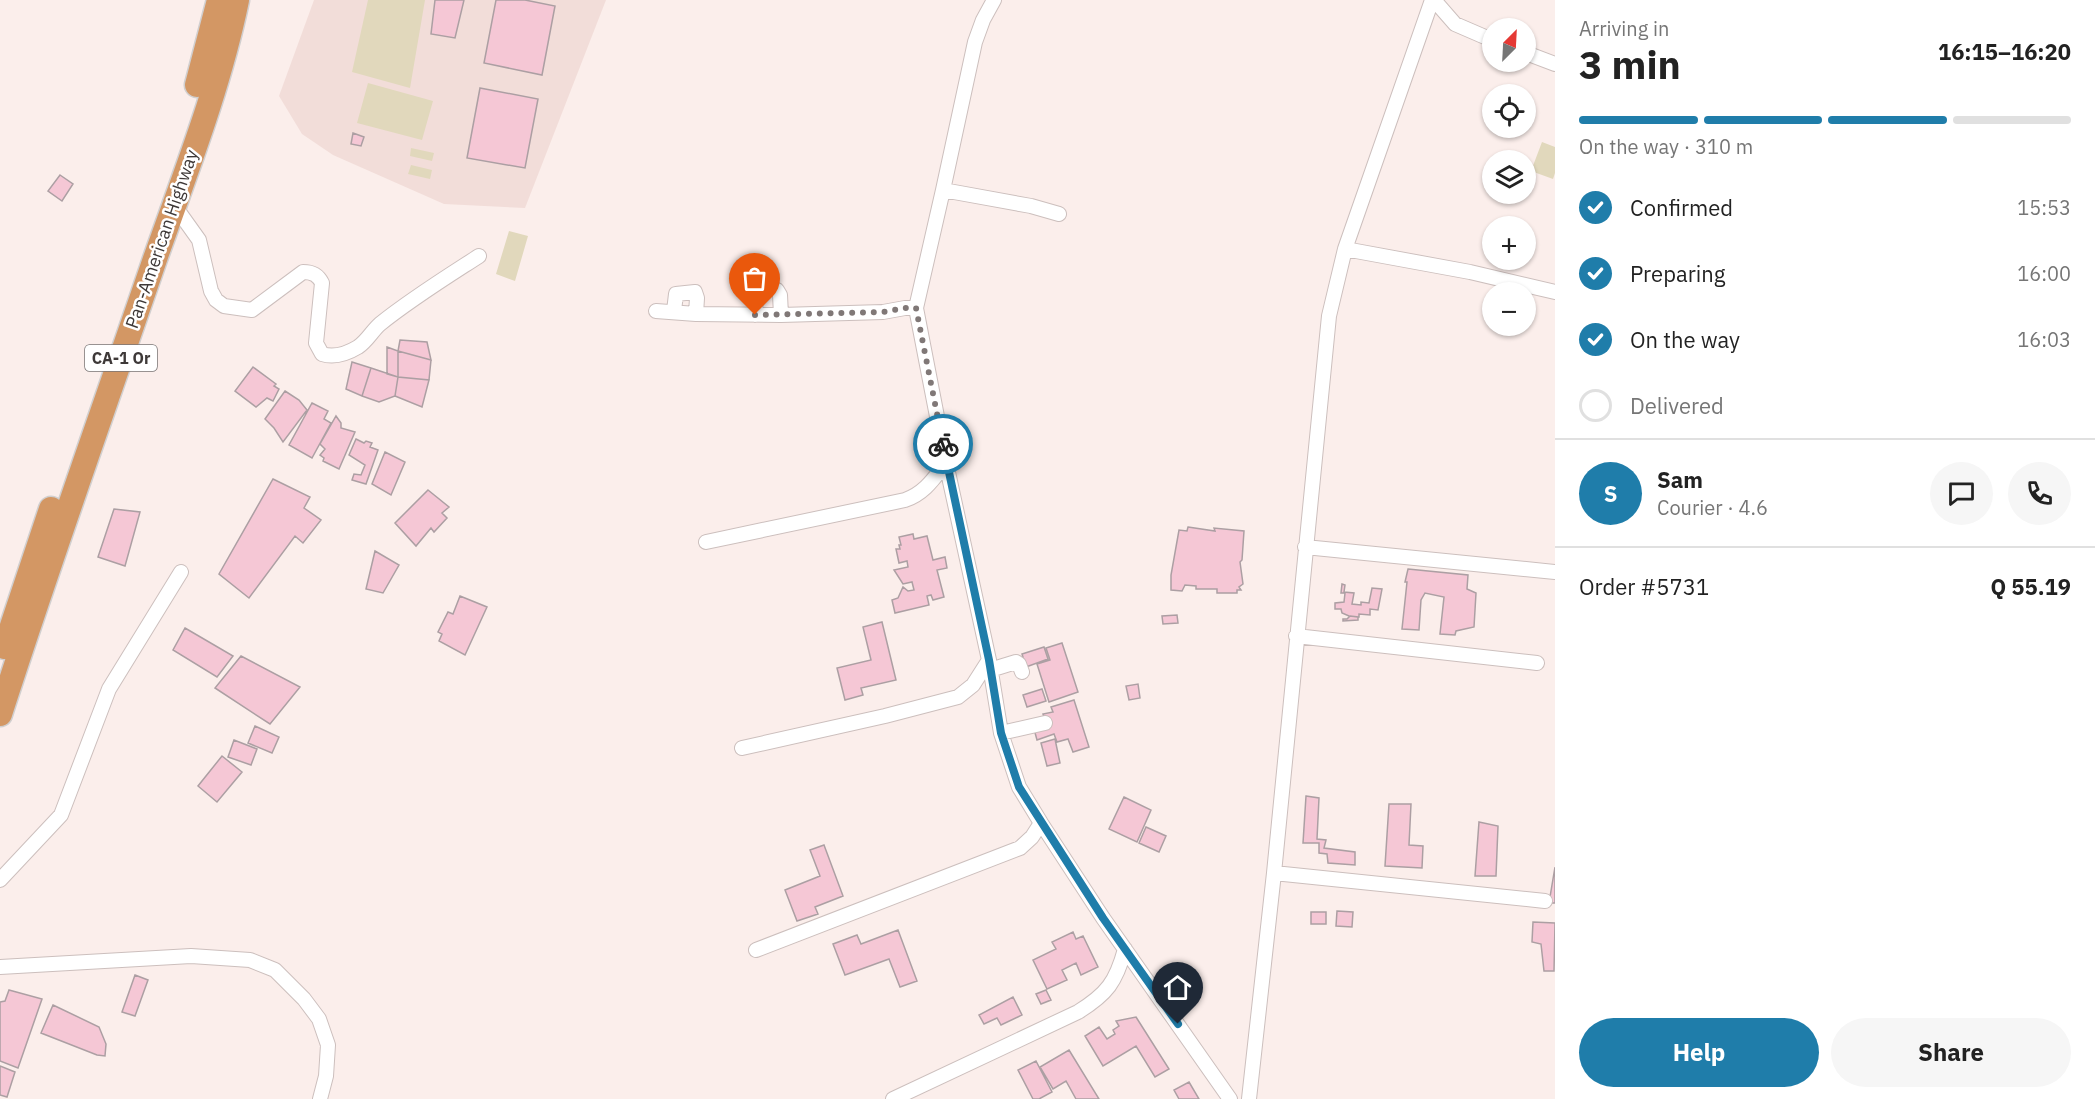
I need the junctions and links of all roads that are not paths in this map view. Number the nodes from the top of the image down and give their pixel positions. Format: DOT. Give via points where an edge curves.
graph roads {
  1 [pos="219,0"];
  2 [pos="237,0"];
  3 [pos="994,0"];
  4 [pos="1433,0"];
  5 [pos="1482,36"];
  6 [pos="1536,57"];
  7 [pos="1555,64"];
  8 [pos="944,190"];
  9 [pos="174,205"];
  10 [pos="1059,214"];
  11 [pos="1345,249"];
  12 [pos="479,256"];
  13 [pos="777,290"];
  14 [pos="756,291"];
  15 [pos="1555,292"];
  16 [pos="916,308"];
  17 [pos="656,311"];
  18 [pos="674,311"];
  19 [pos="696,314"];
  20 [pos="755,315"];
  21 [pos="781,315"];
  22 [pos="946,463"];
  23 [pos="706,542"];
  24 [pos="1305,547"];
  25 [pos="181,572"];
  26 [pos="1555,572"];
  27 [pos="1296,636"];
  28 [pos="0,662"];
  29 [pos="1537,663"];
  30 [pos="989,665"];
  31 [pos="1022,672"];
  32 [pos="0,714"];
  33 [pos="1045,723"];
  34 [pos="1001,733"];
  35 [pos="742,748"];
  36 [pos="1041,823"];
  37 [pos="1274,873"];
  38 [pos="0,880"];
  39 [pos="1545,901"];
  40 [pos="1125,949"];
  41 [pos="756,950"];
  42 [pos="0,967"];
  43 [pos="320,1099"];
  44 [pos="893,1099"];
  45 [pos="1230,1099"];
  46 [pos="1249,1099"];
  1 -- 28 [label="highway, Pan-American Highway / CA-1 Or" via="180,140"];
  2 -- 9 [label="highway, Pan-American Highway / CA-1 Or" via="213,89"];
  3 -- 8 [label="street" via="975,42"];
  4 -- 5 [label="street" via="1455,24"];
  4 -- 11 [label="street"];
  6 -- 7 [label="street"];
  8 -- 10 [label="street" via="994,192"];
  8 -- 16 [label="street"];
  9 -- 12 [label="street" via="199,240 211,291 224,306 252,310 303,272 315,274 322,283 316,343 322,354 328,356 359,347 378,326"];
  9 -- 32 [label="highway, Pan-American Highway / CA-1 Or"];
  11 -- 15 [label="street"];
  11 -- 24 [label="street" via="1329,316"];
  13 -- 21 [label="street"];
  14 -- 20 [label="street"];
  16 -- 21 [label="street"];
  16 -- 22 [label="street"];
  17 -- 18 [label="street"];
  18 -- 19 [label="street"];
  18 -- 19 [label="street" via="676,294 695,292"];
  19 -- 20 [label="street"];
  20 -- 21 [label="street"];
  22 -- 23 [label="street" via="928,486 905,500"];
  22 -- 30 [label="street"];
  24 -- 26 [label="street"];
  24 -- 27 [label="street"];
  25 -- 38 [label="street" via="109,689 61,815"];
  27 -- 29 [label="street"];
  27 -- 37 [label="street"];
  30 -- 31 [label="street" via="1016,662"];
  30 -- 34 [label="street"];
  30 -- 35 [label="street" via="974,685 958,697"];
  33 -- 34 [label="street"];
  34 -- 36 [label="street" via="1019,787"];
  36 -- 40 [label="street"];
  36 -- 41 [label="street" via="1020,848"];
  37 -- 39 [label="street"];
  37 -- 46 [label="street"];
  40 -- 44 [label="street" via="1112,982 1100,998"];
  40 -- 45 [label="street"];
  42 -- 43 [label="street" via="191,956 250,960 274,970 319,1019 328,1045"];
}
